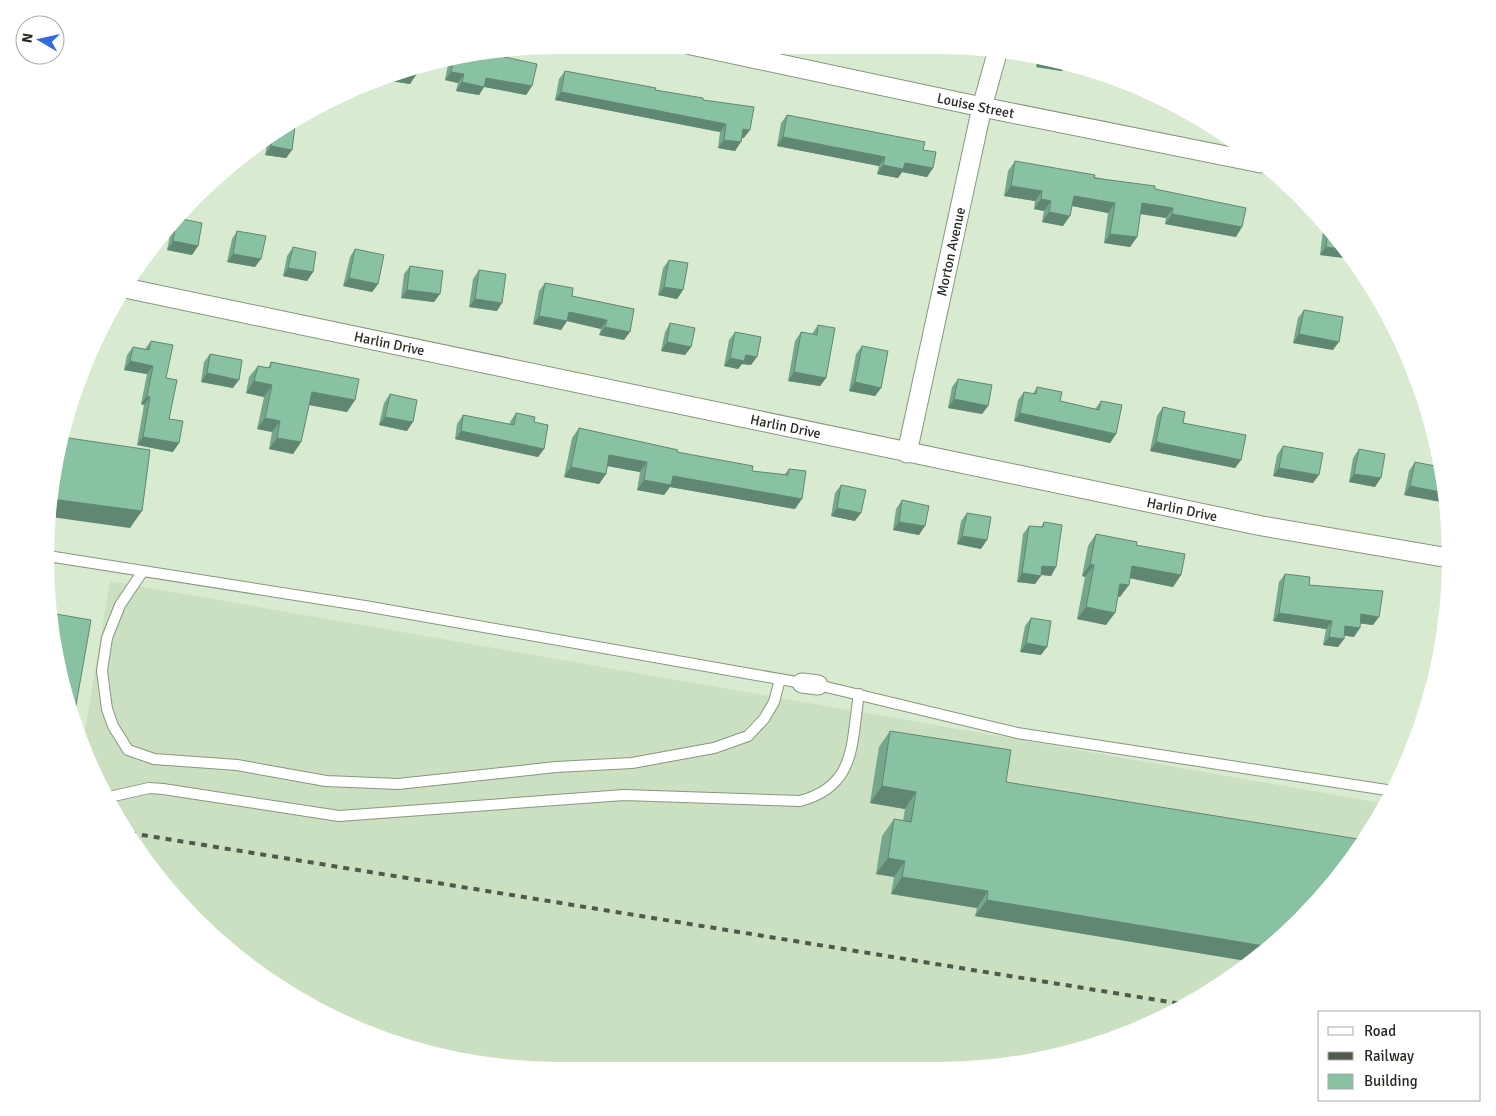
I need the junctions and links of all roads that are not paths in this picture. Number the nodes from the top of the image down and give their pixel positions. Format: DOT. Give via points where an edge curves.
graph roads {
  1 [pos="733,54"];
  2 [pos="996,57"];
  3 [pos="982,107"];
  4 [pos="1248,160"];
  5 [pos="132,289"];
  6 [pos="907,452"];
  7 [pos="54,557"];
  8 [pos="1442,557"];
  9 [pos="143,571"];
  10 [pos="780,679"];
  11 [pos="859,694"];
  12 [pos="1385,791"];
  13 [pos="114,796"];
  1 -- 3 [label="street, Louise Street"];
  2 -- 3 [label="street, Morton Avenue"];
  3 -- 4 [label="street, Louise Street"];
  3 -- 6 [label="street, Morton Avenue"];
  5 -- 6 [label="street, Harlin Drive"];
  6 -- 8 [label="street, Harlin Drive" via="1262,526"];
  7 -- 9 [label="lane"];
  9 -- 10 [label="lane" via="365,606"];
  9 -- 10 [label="lane" via="120,605 107,638 102,671 107,709 113,726 128,750 154,759 237,765 326,781 398,784 556,767 632,763 714,748 748,736 764,720 774,702"];
  10 -- 11 [label="lane"];
  11 -- 12 [label="lane" via="1017,733"];
  11 -- 13 [label="lane" via="846,769 833,786 815,798 800,801 624,795 339,816 163,789 149,788"];
}
